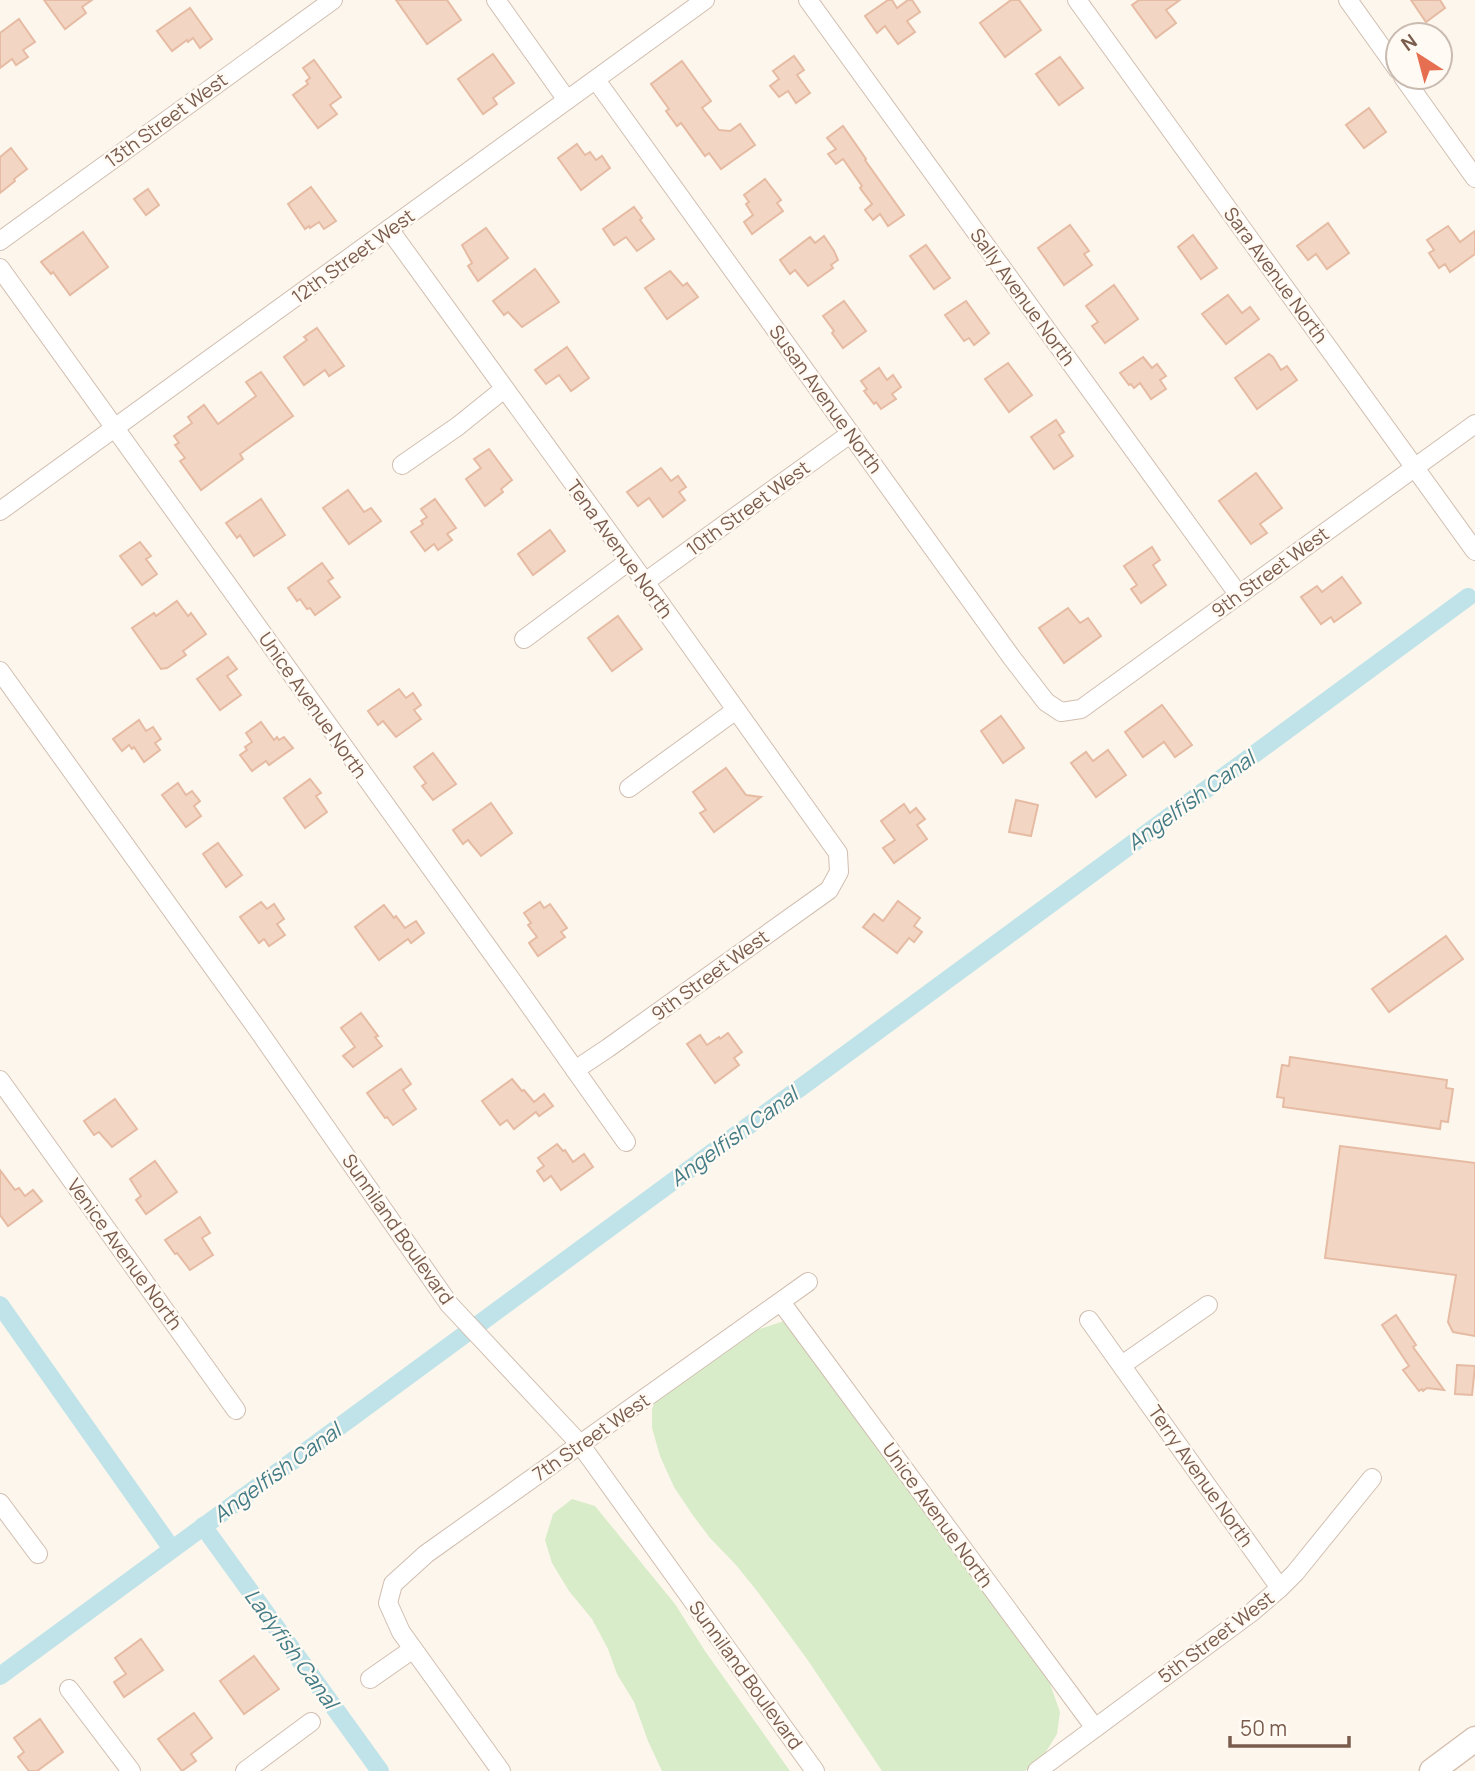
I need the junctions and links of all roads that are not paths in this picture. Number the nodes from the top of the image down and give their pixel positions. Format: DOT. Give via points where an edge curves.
graph roads {
  1 [pos="333,0"];
  2 [pos="496,0"];
  3 [pos="705,0"];
  4 [pos="808,0"];
  5 [pos="1077,0"];
  6 [pos="1348,0"];
  7 [pos="1384,50"];
  8 [pos="596,80"];
  9 [pos="1413,91"];
  10 [pos="567,100"];
  11 [pos="1475,178"];
  12 [pos="389,229"];
  13 [pos="0,241"];
  14 [pos="0,268"];
  15 [pos="504,389"];
  16 [pos="1475,424"];
  17 [pos="114,428"];
  18 [pos="850,434"];
  19 [pos="402,465"];
  20 [pos="1415,467"];
  21 [pos="0,511"];
  22 [pos="1475,551"];
  23 [pos="629,561"];
  24 [pos="645,582"];
  25 [pos="1238,594"];
  26 [pos="524,639"];
  27 [pos="0,671"];
  28 [pos="736,710"];
  29 [pos="1061,712"];
  30 [pos="629,788"];
  31 [pos="839,872"];
  32 [pos="575,1070"];
  33 [pos="0,1080"];
  34 [pos="626,1142"];
  35 [pos="808,1282"];
  36 [pos="781,1302"];
  37 [pos="1208,1305"];
  38 [pos="1089,1320"];
  39 [pos="1122,1365"];
  40 [pos="236,1410"];
  41 [pos="580,1444"];
  42 [pos="1372,1478"];
  43 [pos="0,1503"];
  44 [pos="38,1554"];
  45 [pos="1280,1588"];
  46 [pos="413,1649"];
  47 [pos="370,1679"];
  48 [pos="69,1689"];
  49 [pos="311,1722"];
  50 [pos="1095,1728"];
  51 [pos="1475,1739"];
  52 [pos="131,1771"];
  53 [pos="245,1771"];
  54 [pos="501,1771"];
  55 [pos="815,1771"];
  56 [pos="1037,1771"];
  57 [pos="1432,1771"];
  1 -- 13 [label="street, 13th Street West"];
  2 -- 10 [label="street"];
  3 -- 8 [label="street, 12th Street West"];
  4 -- 25 [label="street, Sally Avenue North"];
  5 -- 20 [label="street, Sara Avenue North"];
  6 -- 7 [label="street"];
  8 -- 10 [label="street, 12th Street West"];
  8 -- 18 [label="street, Susan Avenue North"];
  9 -- 11 [label="street"];
  10 -- 12 [label="street, 12th Street West"];
  12 -- 15 [label="street, Tena Avenue North"];
  12 -- 17 [label="street, 12th Street West"];
  14 -- 17 [label="street, Unice Avenue North"];
  15 -- 19 [label="street"];
  15 -- 23 [label="street, Tena Avenue North"];
  16 -- 20 [label="street, 9th Street West"];
  17 -- 21 [label="street, 12th Street West"];
  17 -- 32 [label="street, Unice Avenue North"];
  18 -- 24 [label="street, 10th Street West"];
  18 -- 29 [label="street, Susan Avenue North" via="1012,658 1046,702"];
  20 -- 22 [label="street, Sara Avenue North"];
  20 -- 25 [label="street, 9th Street West"];
  23 -- 24 [label="street, Tena Avenue North"];
  23 -- 26 [label="street"];
  24 -- 28 [label="street, Tena Avenue North"];
  25 -- 29 [label="street, 9th Street West" via="1081,709"];
  27 -- 41 [label="street, Sunniland Boulevard" via="449,1304"];
  28 -- 30 [label="street"];
  28 -- 31 [label="street, Tena Avenue North" via="838,853"];
  31 -- 32 [label="street, 9th Street West" via="829,890"];
  32 -- 34 [label="street, Unice Avenue North"];
  33 -- 40 [label="street, Venice Avenue North"];
  35 -- 36 [label="street, 7th Street West"];
  36 -- 41 [label="street, 7th Street West"];
  36 -- 50 [label="street, Unice Avenue North"];
  37 -- 39 [label="street"];
  38 -- 39 [label="street, Terry Avenue North"];
  39 -- 45 [label="street, Terry Avenue North"];
  41 -- 46 [label="street, 7th Street West" via="426,1554 393,1584 388,1603"];
  41 -- 55 [label="street, Sunniland Boulevard"];
  42 -- 45 [label="street, 5th Street West"];
  43 -- 44 [label="street"];
  45 -- 50 [label="street, 5th Street West"];
  46 -- 47 [label="street"];
  46 -- 54 [label="street"];
  48 -- 52 [label="street"];
  49 -- 53 [label="street"];
  50 -- 56 [label="street, 5th Street West"];
  51 -- 57 [label="main road"];
}
